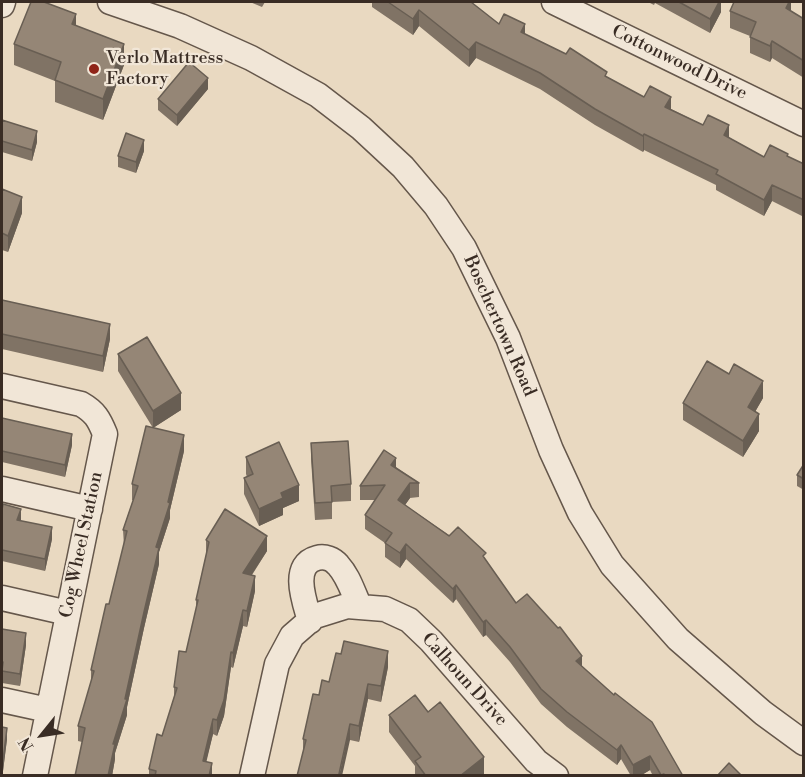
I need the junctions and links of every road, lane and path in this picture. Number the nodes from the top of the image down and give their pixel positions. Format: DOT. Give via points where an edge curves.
graph roads {
  1 [pos="110,2"];
  2 [pos="554,2"];
  3 [pos="804,124"];
  4 [pos="2,386"];
  5 [pos="2,489"];
  6 [pos="90,509"];
  7 [pos="2,598"];
  8 [pos="360,607"];
  9 [pos="68,613"];
  10 [pos="310,621"];
  11 [pos="2,700"];
  12 [pos="48,710"];
  13 [pos="804,743"];
  14 [pos="531,768"];
  15 [pos="35,776"];
  16 [pos="252,776"];
  17 [pos="556,776"];
  1 -- 13 [label="street, Boschertown Road" via="180,26 318,94 403,167 464,248 508,339 580,513 612,565 678,640"];
  2 -- 3 [label="street, Cottonwood Drive"];
  4 -- 6 [label="street, Cog Wheel Station" via="81,404 99,420 105,434"];
  5 -- 6 [label="street"];
  6 -- 9 [label="street, Cog Wheel Station"];
  7 -- 9 [label="street"];
  8 -- 10 [label="street, Calhoun Drive" via="347,606"];
  8 -- 10 [label="street" via="346,575 336,563 326,557 315,558 306,565 301,586"];
  8 -- 14 [label="street, Calhoun Drive" via="385,609 409,620 431,640"];
  9 -- 12 [label="street, Cog Wheel Station"];
  10 -- 16 [label="street, Calhoun Drive" via="292,636 277,664"];
  11 -- 12 [label="street"];
  12 -- 15 [label="street, Cog Wheel Station"];
  14 -- 17 [label="street, Calhoun Drive"];
}
